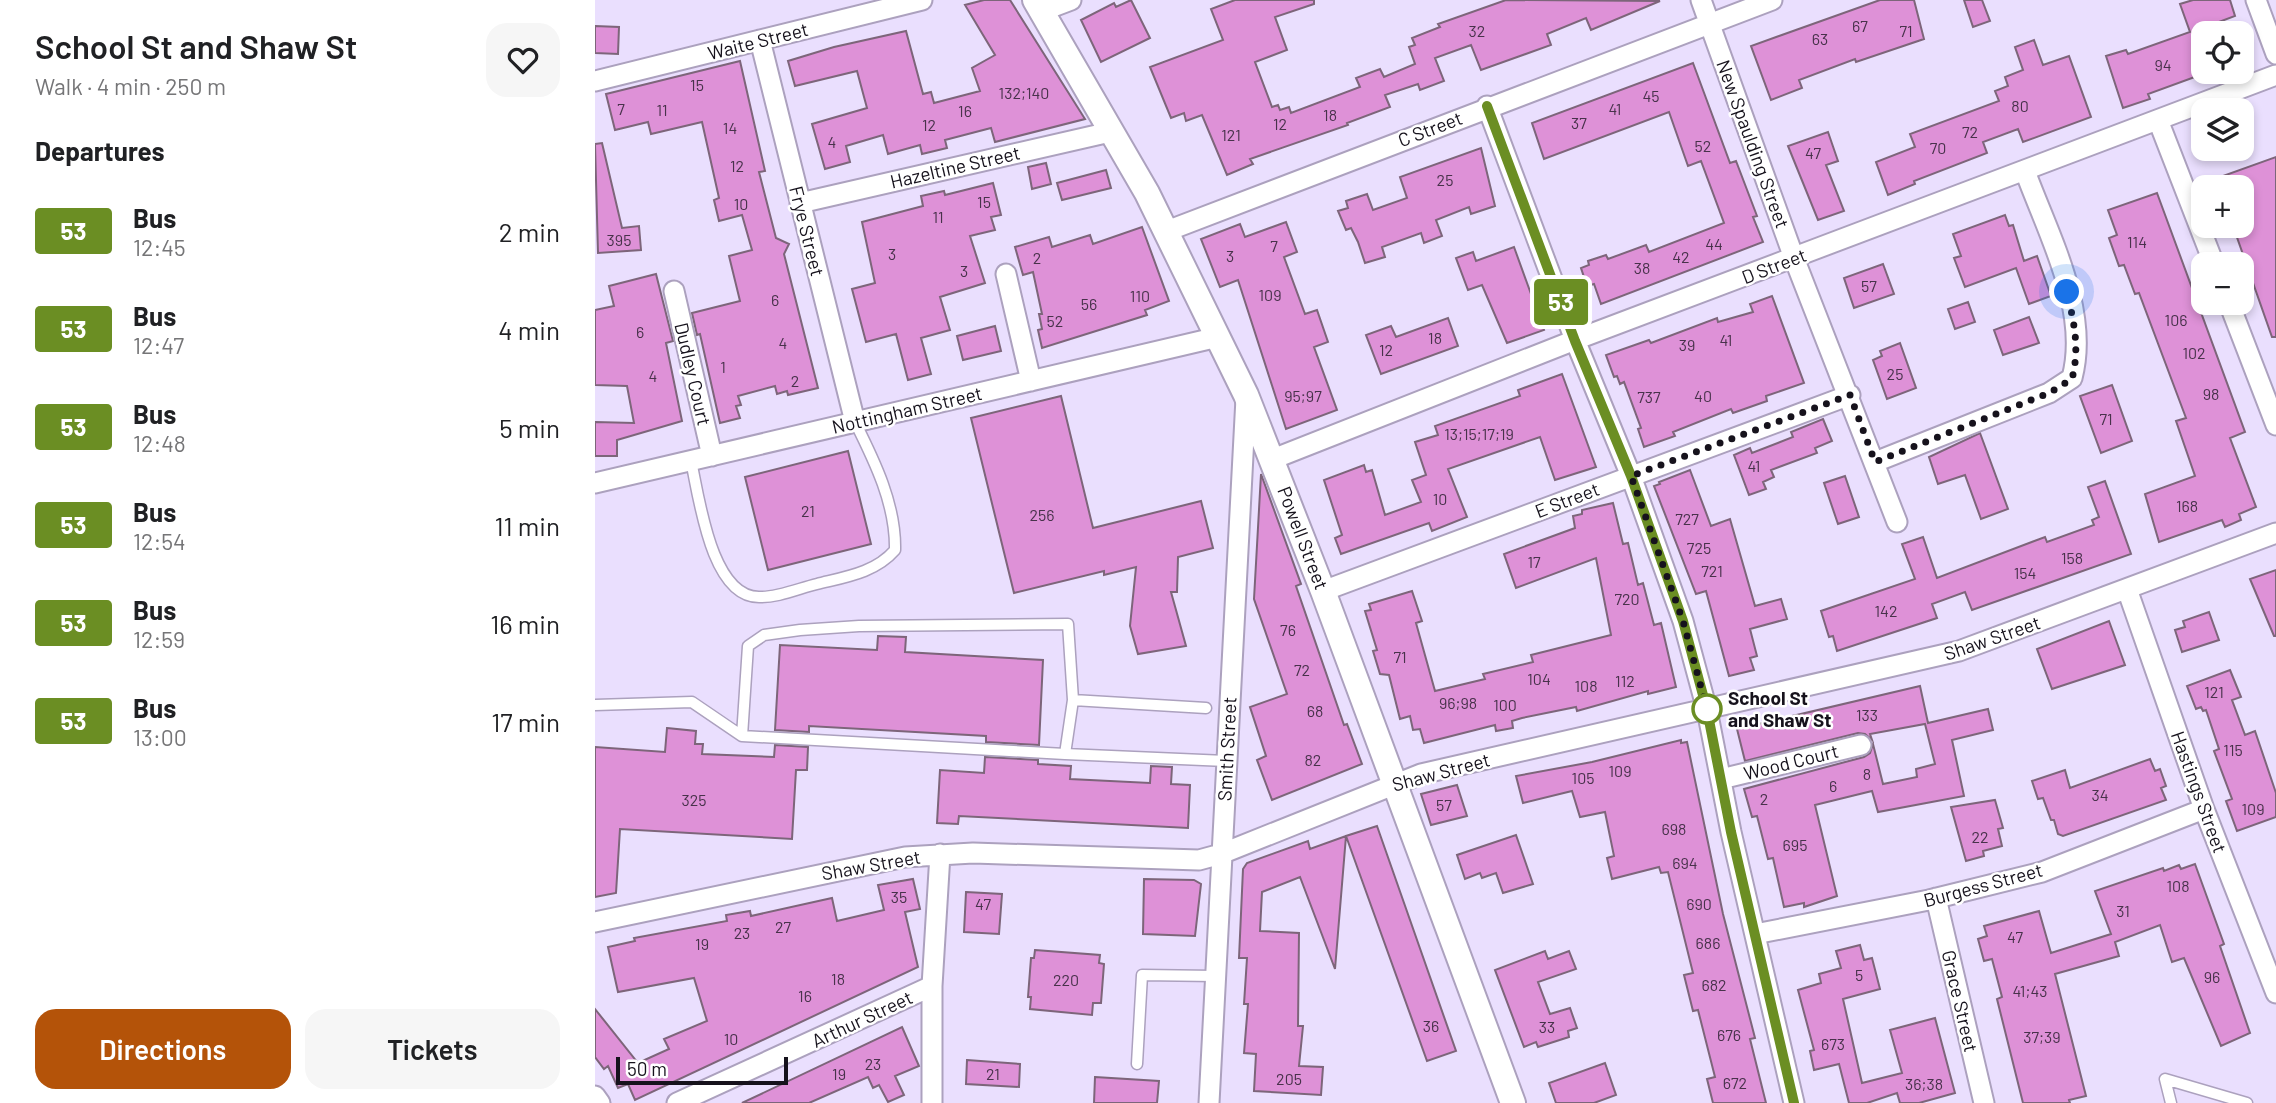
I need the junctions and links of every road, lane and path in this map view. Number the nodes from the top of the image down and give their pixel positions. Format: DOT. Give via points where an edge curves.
graph roads {
  1 [pos="922,0"];
  2 [pos="1071,0"];
  3 [pos="1701,0"];
  4 [pos="1772,0"];
  5 [pos="2256,0"];
  6 [pos="1038,6"];
  7 [pos="1709,23"];
  8 [pos="760,40"];
  9 [pos="2276,54"];
  10 [pos="2276,75"];
  11 [pos="595,81"];
  12 [pos="1487,106"];
  13 [pos="2158,120"];
  14 [pos="1110,132"];
  15 [pos="2025,171"];
  16 [pos="800,203"];
  17 [pos="1167,231"];
  18 [pos="2209,252"];
  19 [pos="1794,258"];
  20 [pos="1006,274"];
  21 [pos="674,291"];
  22 [pos="2234,315"];
  23 [pos="1218,337"];
  24 [pos="1575,341"];
  25 [pos="1031,381"];
  26 [pos="1246,395"];
  27 [pos="1850,395"];
  28 [pos="855,422"];
  29 [pos="2276,425"];
  30 [pos="712,456"];
  31 [pos="1273,459"];
  32 [pos="691,461"];
  33 [pos="1875,462"];
  34 [pos="1631,476"];
  35 [pos="595,483"];
  36 [pos="1897,522"];
  37 [pos="2276,533"];
  38 [pos="2127,589"];
  39 [pos="1323,591"];
  40 [pos="1073,700"];
  41 [pos="595,705"];
  42 [pos="1206,708"];
  43 [pos="1707,710"];
  44 [pos="742,736"];
  45 [pos="1861,745"];
  46 [pos="1065,754"];
  47 [pos="1226,761"];
  48 [pos="1720,779"];
  49 [pos="1395,782"];
  50 [pos="2204,809"];
  51 [pos="940,854"];
  52 [pos="1221,854"];
  53 [pos="1936,898"];
  54 [pos="595,922"];
  55 [pos="1755,934"];
  56 [pos="1215,976"];
  57 [pos="932,986"];
  58 [pos="2276,993"];
  59 [pos="1137,1064"];
  60 [pos="595,1096"];
  61 [pos="600,1103"];
  62 [pos="677,1103"];
  63 [pos="932,1103"];
  64 [pos="1209,1103"];
  65 [pos="1513,1103"];
  66 [pos="1794,1103"];
  67 [pos="1984,1103"];
  68 [pos="2171,1103"];
  69 [pos="2247,1103"];
  1 -- 8 [label="street, Waite Street"];
  2 -- 6 [label="street"];
  3 -- 7 [label="street, New Spaulding Street"];
  4 -- 7 [label="street, C Street"];
  5 -- 9 [label="street"];
  6 -- 14 [label="street, Powell Street"];
  7 -- 12 [label="street, C Street"];
  7 -- 19 [label="street, New Spaulding Street"];
  8 -- 11 [label="street, Waite Street"];
  8 -- 16 [label="street, Frye Street"];
  10 -- 13 [label="street, D Street"];
  12 -- 17 [label="street, C Street"];
  12 -- 24 [label="street"];
  13 -- 15 [label="street, D Street"];
  13 -- 18 [label="street"];
  14 -- 16 [label="street, Hazeltine Street"];
  14 -- 17 [label="street, Powell Street"];
  15 -- 19 [label="street, D Street"];
  15 -- 33 [label="street" via="2066,284 2077,334 2078,357 2072,379 2049,393"];
  16 -- 28 [label="street, Frye Street"];
  17 -- 23 [label="street, Powell Street"];
  19 -- 24 [label="street, D Street"];
  19 -- 27 [label="street, New Spaulding Street"];
  20 -- 25 [label="street"];
  21 -- 30 [label="street, Dudley Court"];
  22 -- 29 [label="street"];
  23 -- 25 [label="street, Nottingham Street"];
  23 -- 26 [label="street, Powell Street"];
  24 -- 31 [label="street, D Street"];
  24 -- 34 [label="street"];
  25 -- 28 [label="street, Nottingham Street"];
  26 -- 31 [label="street, Powell Street"];
  26 -- 47 [label="street, Smith Street"];
  27 -- 33 [label="street, New Spaulding Street"];
  27 -- 34 [label="street, E Street"];
  28 -- 30 [label="street, Nottingham Street"];
  28 -- 32 [label="lane" via="879,469 895,538 895,550 886,561 861,573 759,597 741,592 717,564"];
  30 -- 32 [label="street, Nottingham Street"];
  31 -- 39 [label="street, Powell Street"];
  32 -- 35 [label="street, Nottingham Street"];
  33 -- 36 [label="street, New Spaulding Street"];
  34 -- 39 [label="street, E Street"];
  34 -- 43 [label="street" via="1683,621"];
  37 -- 38 [label="street, Shaw Street"];
  38 -- 43 [label="street, Shaw Street" via="1959,651"];
  38 -- 50 [label="street, Hastings Street"];
  39 -- 49 [label="street, Powell Street"];
  40 -- 42 [label="lane"];
  40 -- 44 [label="lane" via="1068,624 800,630 764,635 748,646"];
  40 -- 46 [label="lane"];
  41 -- 44 [label="lane" via="692,702"];
  43 -- 48 [label="street"];
  43 -- 49 [label="street, Shaw Street"];
  44 -- 46 [label="lane"];
  45 -- 48 [label="street, Wood Court"];
  46 -- 47 [label="lane"];
  47 -- 52 [label="street, Smith Street"];
  48 -- 55 [label="street"];
  49 -- 52 [label="street, Shaw Street"];
  49 -- 65 [label="street, Powell Street"];
  50 -- 53 [label="street, Burgess Street" via="2042,872"];
  50 -- 58 [label="street, Hastings Street"];
  51 -- 52 [label="street, Shaw Street" via="1180,861"];
  51 -- 54 [label="street, Shaw Street" via="871,862"];
  51 -- 57 [label="street"];
  52 -- 56 [label="street, Smith Street"];
  53 -- 55 [label="street, Burgess Street"];
  53 -- 67 [label="street, Grace Street"];
  55 -- 66 [label="street"];
  56 -- 59 [label="lane" via="1142,975"];
  56 -- 64 [label="street, Smith Street"];
  57 -- 62 [label="street, Arthur Street"];
  57 -- 63 [label="street"];
  60 -- 61 [label="street"];
  68 -- 69 [label="lane" via="2165,1079"];
}
